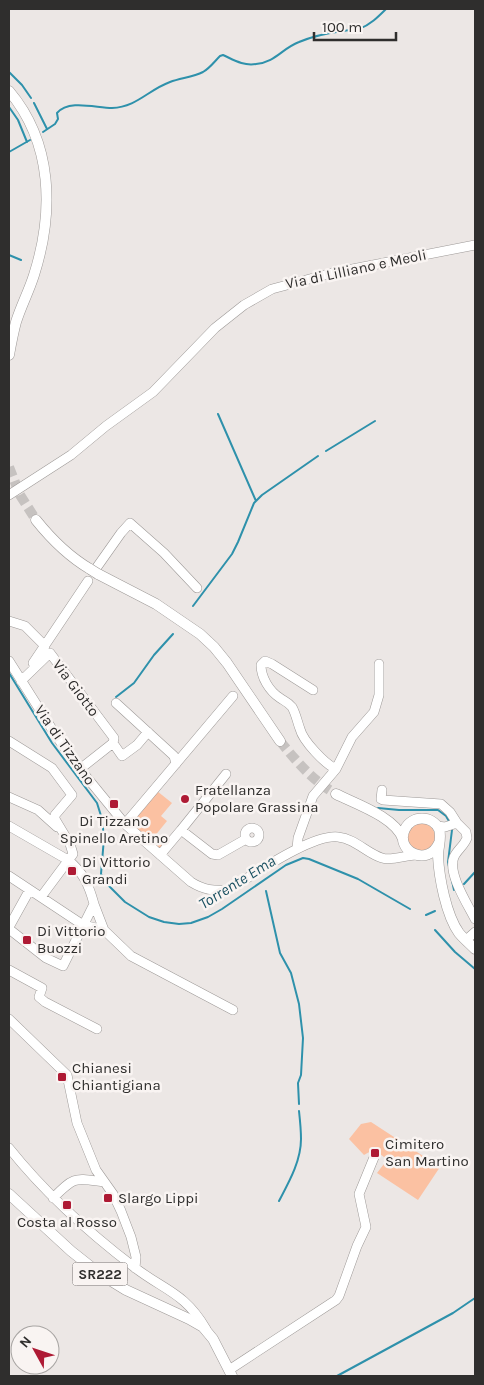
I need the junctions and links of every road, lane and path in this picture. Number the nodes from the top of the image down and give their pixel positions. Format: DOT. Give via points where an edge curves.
graph roads {
  1 [pos="9,91"];
  2 [pos="475,245"];
  3 [pos="9,355"];
  4 [pos="9,494"];
  5 [pos="36,520"];
  6 [pos="95,570"];
  7 [pos="88,581"];
  8 [pos="197,588"];
  9 [pos="9,621"];
  10 [pos="45,646"];
  11 [pos="9,661"];
  12 [pos="379,664"];
  13 [pos="23,678"];
  14 [pos="313,690"];
  15 [pos="233,696"];
  16 [pos="116,703"];
  17 [pos="148,732"];
  18 [pos="9,741"];
  19 [pos="280,741"];
  20 [pos="113,744"];
  21 [pos="177,759"];
  22 [pos="80,769"];
  23 [pos="336,769"];
  24 [pos="226,774"];
  25 [pos="382,790"];
  26 [pos="336,794"];
  27 [pos="9,797"];
  28 [pos="376,814"];
  29 [pos="413,820"];
  30 [pos="125,824"];
  31 [pos="453,825"];
  32 [pos="9,826"];
  33 [pos="181,830"];
  34 [pos="65,834"];
  35 [pos="439,835"];
  36 [pos="246,839"];
  37 [pos="403,840"];
  38 [pos="297,849"];
  39 [pos="160,855"];
  40 [pos="418,855"];
  41 [pos="390,858"];
  42 [pos="68,860"];
  43 [pos="9,876"];
  44 [pos="442,886"];
  45 [pos="29,891"];
  46 [pos="41,897"];
  47 [pos="94,904"];
  48 [pos="475,919"];
  49 [pos="83,925"];
  50 [pos="9,928"];
  51 [pos="104,930"];
  52 [pos="475,932"];
  53 [pos="466,940"];
  54 [pos="475,949"];
  55 [pos="9,970"];
  56 [pos="233,1010"];
  57 [pos="9,1019"];
  58 [pos="97,1029"];
  59 [pos="9,1148"];
  60 [pos="375,1155"];
  61 [pos="104,1182"];
  62 [pos="9,1194"];
  63 [pos="53,1198"];
  64 [pos="135,1268"];
  65 [pos="207,1331"];
  66 [pos="230,1373"];
  1 -- 3 [label="main road" via="30,121 40,146 47,195 34,275 16,323"];
  2 -- 4 [label="street, Via di Lilliano e Meoli" via="332,272 272,289 244,305 215,328 153,392 71,455"];
  5 -- 6 [label="main road" via="71,558"];
  6 -- 8 [label="street" via="130,522"];
  6 -- 19 [label="main road" via="156,604 200,634 227,662"];
  7 -- 10 [label="street"];
  9 -- 10 [label="street" via="25,626"];
  10 -- 13 [label="street"];
  11 -- 13 [label="street, Via di Tizzano"];
  12 -- 23 [label="street" via="379,695 374,712 352,737"];
  13 -- 20 [label="street, Via Giotto" via="50,653 114,738"];
  13 -- 22 [label="street, Via di Tizzano" via="52,730"];
  14 -- 23 [label="street" via="272,664 265,661 261,665 261,673 269,687 293,709 300,731 325,763"];
  15 -- 21 [label="street"];
  16 -- 17 [label="street"];
  17 -- 20 [label="street, Via Giotto" via="122,756"];
  17 -- 21 [label="street"];
  18 -- 34 [label="street" via="52,768 72,794 55,815"];
  20 -- 22 [label="street"];
  21 -- 30 [label="street"];
  22 -- 30 [label="street, Via di Tizzano"];
  23 -- 38 [label="street" via="313,796"];
  24 -- 33 [label="street"];
  25 -- 31 [label="street" via="383,800 440,804 450,812"];
  26 -- 28 [label="main road"];
  27 -- 34 [label="street" via="38,810"];
  28 -- 29 [label="main road"];
  28 -- 37 [label="main road" via="393,825"];
  29 -- 35 [label="main road" via="431,821"];
  29 -- 37 [label="main road" via="406,827"];
  30 -- 39 [label="street, Via di Tizzano"];
  31 -- 35 [label="street, Via di Tizzano"];
  31 -- 48 [label="street" via="466,832 467,838 453,859 454,874"];
  32 -- 42 [label="street"];
  33 -- 36 [label="street" via="212,854 218,855"];
  33 -- 39 [label="street"];
  34 -- 42 [label="street" via="73,854"];
  35 -- 40 [label="main road, Via di Tizzano" via="436,849"];
  35 -- 44 [label="main road"];
  37 -- 40 [label="main road" via="410,851"];
  37 -- 41 [label="street" via="401,852"];
  38 -- 39 [label="street, Via di Tizzano" via="228,890 215,891 191,882"];
  38 -- 41 [label="street, Via di Tizzano" via="318,840 347,838 381,858"];
  40 -- 41 [label="street, Via di Tizzano"];
  40 -- 44 [label="main road" via="433,867"];
  42 -- 46 [label="street"];
  42 -- 47 [label="street" via="85,878"];
  43 -- 45 [label="street"];
  44 -- 53 [label="main road" via="452,918"];
  45 -- 46 [label="street"];
  45 -- 50 [label="street"];
  46 -- 49 [label="street"];
  47 -- 49 [label="street"];
  47 -- 51 [label="street"];
  49 -- 50 [label="street" via="63,966 46,958"];
  49 -- 51 [label="street"];
  51 -- 56 [label="street" via="131,956"];
  52 -- 53 [label="street"];
  53 -- 54 [label="main road"];
  55 -- 58 [label="street" via="42,988 38,997"];
  57 -- 61 [label="street" via="67,1075 77,1123"];
  59 -- 63 [label="street"];
  60 -- 66 [label="street" via="359,1194 366,1228 339,1296"];
  61 -- 63 [label="street" via="77,1178"];
  61 -- 64 [label="street" via="113,1194 131,1237"];
  62 -- 65 [label="main road, SR222" via="100,1274"];
  63 -- 64 [label="street"];
  64 -- 65 [label="street" via="185,1301"];
  65 -- 66 [label="main road, SR222"];
}
